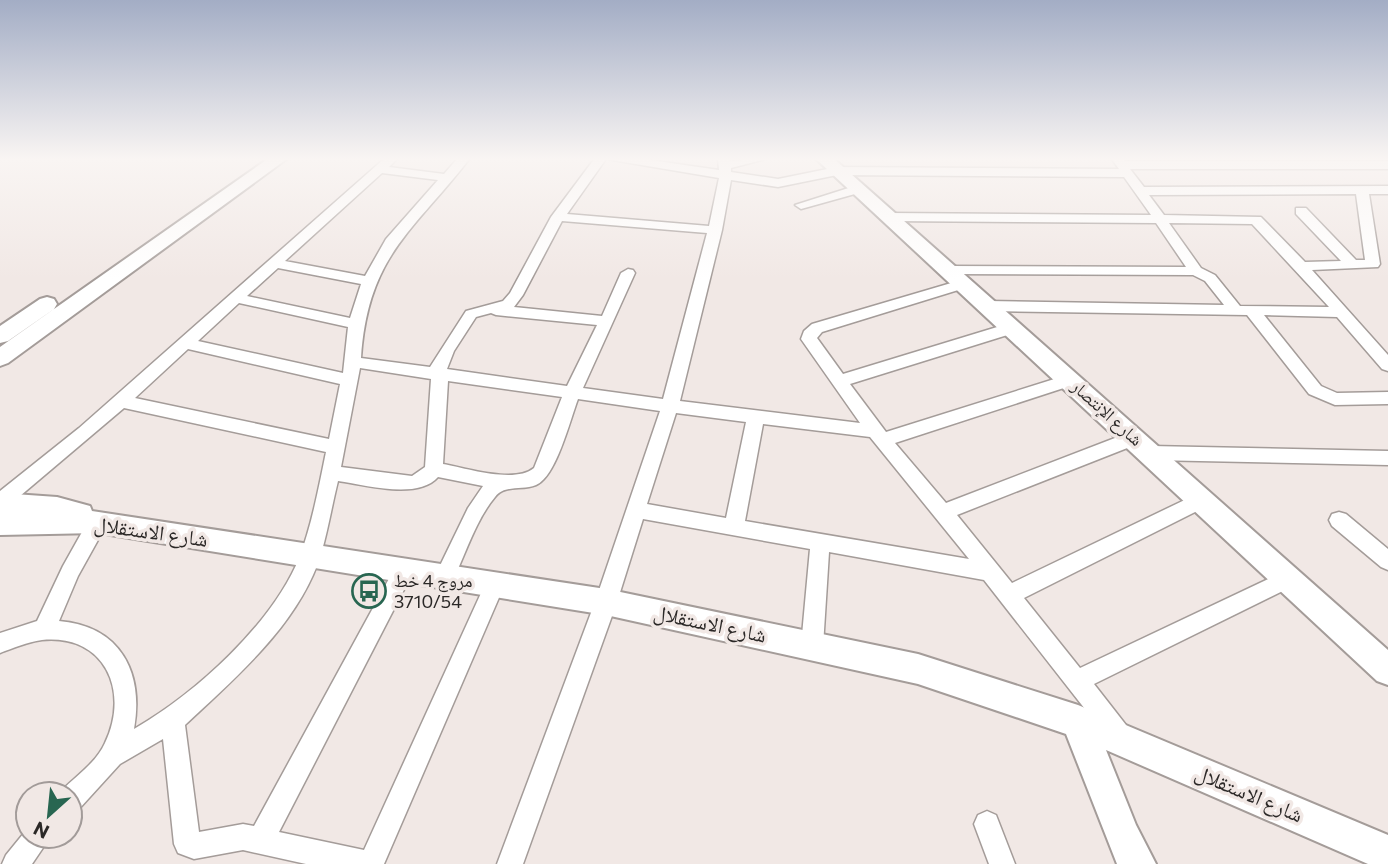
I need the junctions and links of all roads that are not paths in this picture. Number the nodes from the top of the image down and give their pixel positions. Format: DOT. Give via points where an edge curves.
graph roads {
  1 [pos="199,198"];
  2 [pos="224,198"];
  3 [pos="347,198"];
  4 [pos="429,198"];
  5 [pos="571,198"];
  6 [pos="720,198"];
  7 [pos="823,198"];
  8 [pos="869,198"];
  9 [pos="1144,198"];
  10 [pos="1363,198"];
  11 [pos="801,205"];
  12 [pos="1301,211"];
  13 [pos="558,216"];
  14 [pos="889,217"];
  15 [pos="1161,221"];
  16 [pos="715,230"];
  17 [pos="273,263"];
  18 [pos="1353,265"];
  19 [pos="1301,266"];
  20 [pos="1196,271"];
  21 [pos="628,274"];
  22 [pos="956,277"];
  23 [pos="369,281"];
  24 [pos="235,298"];
  25 [pos="988,306"];
  26 [pos="496,310"];
  27 [pos="1244,311"];
  28 [pos="1341,312"];
  29 [pos="607,321"];
  30 [pos="356,324"];
  31 [pos="1012,328"];
  32 [pos="0,336"];
  33 [pos="1366,337"];
  34 [pos="1388,338"];
  35 [pos="184,343"];
  36 [pos="0,358"];
  37 [pos="1388,365"];
  38 [pos="351,371"];
  39 [pos="438,372"];
  40 [pos="1070,380"];
  41 [pos="841,381"];
  42 [pos="573,391"];
  43 [pos="1388,397"];
  44 [pos="120,401"];
  45 [pos="670,406"];
  46 [pos="756,416"];
  47 [pos="879,435"];
  48 [pos="1143,446"];
  49 [pos="335,447"];
  50 [pos="1388,458"];
  51 [pos="434,468"];
  52 [pos="331,473"];
  53 [pos="502,482"];
  54 [pos="1202,500"];
  55 [pos="0,503"];
  56 [pos="636,510"];
  57 [pos="943,512"];
  58 [pos="1339,520"];
  59 [pos="97,522"];
  60 [pos="0,524"];
  61 [pos="734,527"];
  62 [pos="820,542"];
  63 [pos="310,556"];
  64 [pos="1388,561"];
  65 [pos="404,570"];
  66 [pos="991,572"];
  67 [pos="444,578"];
  68 [pos="1288,579"];
  69 [pos="494,586"];
  70 [pos="1009,595"];
  71 [pos="606,602"];
  72 [pos="44,630"];
  73 [pos="0,643"];
  74 [pos="812,646"];
  75 [pos="1388,670"];
  76 [pos="1077,681"];
  77 [pos="173,720"];
  78 [pos="1078,722"];
  79 [pos="1124,741"];
  80 [pos="113,755"];
  81 [pos="84,785"];
  82 [pos="987,824"];
  83 [pos="261,840"];
  84 [pos="26,850"];
  85 [pos="1388,853"];
  86 [pos="15,864"];
  87 [pos="365,864"];
  88 [pos="371,864"];
  89 [pos="510,864"];
  90 [pos="1002,864"];
  91 [pos="1137,864"];
  1 -- 32 [label="main road"];
  2 -- 36 [label="main road"];
  3 -- 17 [label="street"];
  4 -- 23 [label="street" via="391,242"];
  5 -- 13 [label="street"];
  6 -- 16 [label="street"];
  7 -- 11 [label="street"];
  8 -- 14 [label="main road, شارع الإنتصار"];
  9 -- 15 [label="street"];
  10 -- 18 [label="street" via="1374,261"];
  12 -- 18 [label="street"];
  13 -- 16 [label="street"];
  13 -- 26 [label="street" via="516,295"];
  14 -- 15 [label="street"];
  14 -- 22 [label="main road, شارع الإنتصار"];
  15 -- 19 [label="street" via="1256,220"];
  15 -- 20 [label="street"];
  16 -- 45 [label="street"];
  17 -- 23 [label="street"];
  17 -- 24 [label="street"];
  18 -- 19 [label="street"];
  19 -- 28 [label="street"];
  20 -- 22 [label="street"];
  20 -- 27 [label="street" via="1210,278"];
  21 -- 29 [label="street"];
  22 -- 25 [label="main road, شارع الإنتصار"];
  22 -- 41 [label="street" via="811,332 811,343"];
  23 -- 30 [label="street"];
  24 -- 30 [label="street"];
  24 -- 35 [label="street"];
  25 -- 27 [label="street"];
  25 -- 31 [label="main road, شارع الإنتصار"];
  26 -- 29 [label="street"];
  26 -- 39 [label="street" via="471,314 446,350"];
  27 -- 28 [label="street"];
  27 -- 43 [label="street" via="1315,390 1335,399"];
  28 -- 33 [label="street"];
  29 -- 42 [label="street"];
  30 -- 38 [label="street"];
  31 -- 40 [label="main road, شارع الإنتصار"];
  31 -- 41 [label="street"];
  33 -- 34 [label="street"];
  33 -- 37 [label="street"];
  35 -- 38 [label="street"];
  35 -- 44 [label="street"];
  38 -- 39 [label="street"];
  38 -- 49 [label="street"];
  39 -- 42 [label="street"];
  39 -- 51 [label="street"];
  40 -- 47 [label="street"];
  40 -- 48 [label="main road, شارع الإنتصار"];
  41 -- 47 [label="street"];
  42 -- 45 [label="street"];
  42 -- 53 [label="street" via="541,472 524,482"];
  44 -- 49 [label="street"];
  44 -- 55 [label="street"];
  45 -- 46 [label="street"];
  45 -- 56 [label="street"];
  46 -- 47 [label="street"];
  46 -- 61 [label="street"];
  47 -- 57 [label="street"];
  48 -- 50 [label="street"];
  48 -- 54 [label="main road, شارع الإنتصار"];
  48 -- 57 [label="street"];
  49 -- 52 [label="street"];
  51 -- 52 [label="street" via="423,481 412,483"];
  51 -- 53 [label="street"];
  52 -- 63 [label="street"];
  53 -- 67 [label="street" via="483,500"];
  54 -- 68 [label="main road, شارع الإنتصار"];
  54 -- 70 [label="street"];
  55 -- 59 [label="main road" via="57,508"];
  56 -- 61 [label="street"];
  56 -- 71 [label="street"];
  57 -- 66 [label="street"];
  58 -- 64 [label="street"];
  59 -- 60 [label="main road, شارع الاستقلال"];
  59 -- 63 [label="main road, شارع الاستقلال"];
  59 -- 72 [label="street"];
  61 -- 62 [label="street"];
  62 -- 66 [label="street"];
  62 -- 74 [label="street"];
  63 -- 65 [label="main road, شارع الاستقلال"];
  63 -- 77 [label="street" via="268,627"];
  65 -- 67 [label="main road, شارع الاستقلال"];
  65 -- 83 [label="street"];
  66 -- 70 [label="street"];
  67 -- 69 [label="main road, شارع الاستقلال"];
  68 -- 75 [label="main road, شارع الإنتصار"];
  68 -- 76 [label="street"];
  69 -- 71 [label="main road, شارع الاستقلال"];
  69 -- 88 [label="street"];
  70 -- 76 [label="street"];
  71 -- 74 [label="main road, شارع الاستقلال"];
  71 -- 89 [label="street"];
  72 -- 73 [label="street"];
  72 -- 80 [label="street" via="87,635 119,666 128,694"];
  74 -- 78 [label="main road, شارع الاستقلال" via="918,670"];
  76 -- 79 [label="street"];
  77 -- 80 [label="street"];
  77 -- 83 [label="street" via="187,844 243,837"];
  78 -- 79 [label="main road, شارع الاستقلال"];
  78 -- 91 [label="main road"];
  79 -- 85 [label="main road, شارع الاستقلال"];
  80 -- 81 [label="street"];
  82 -- 90 [label="street"];
  83 -- 87 [label="street"];
  84 -- 86 [label="street"];
}
